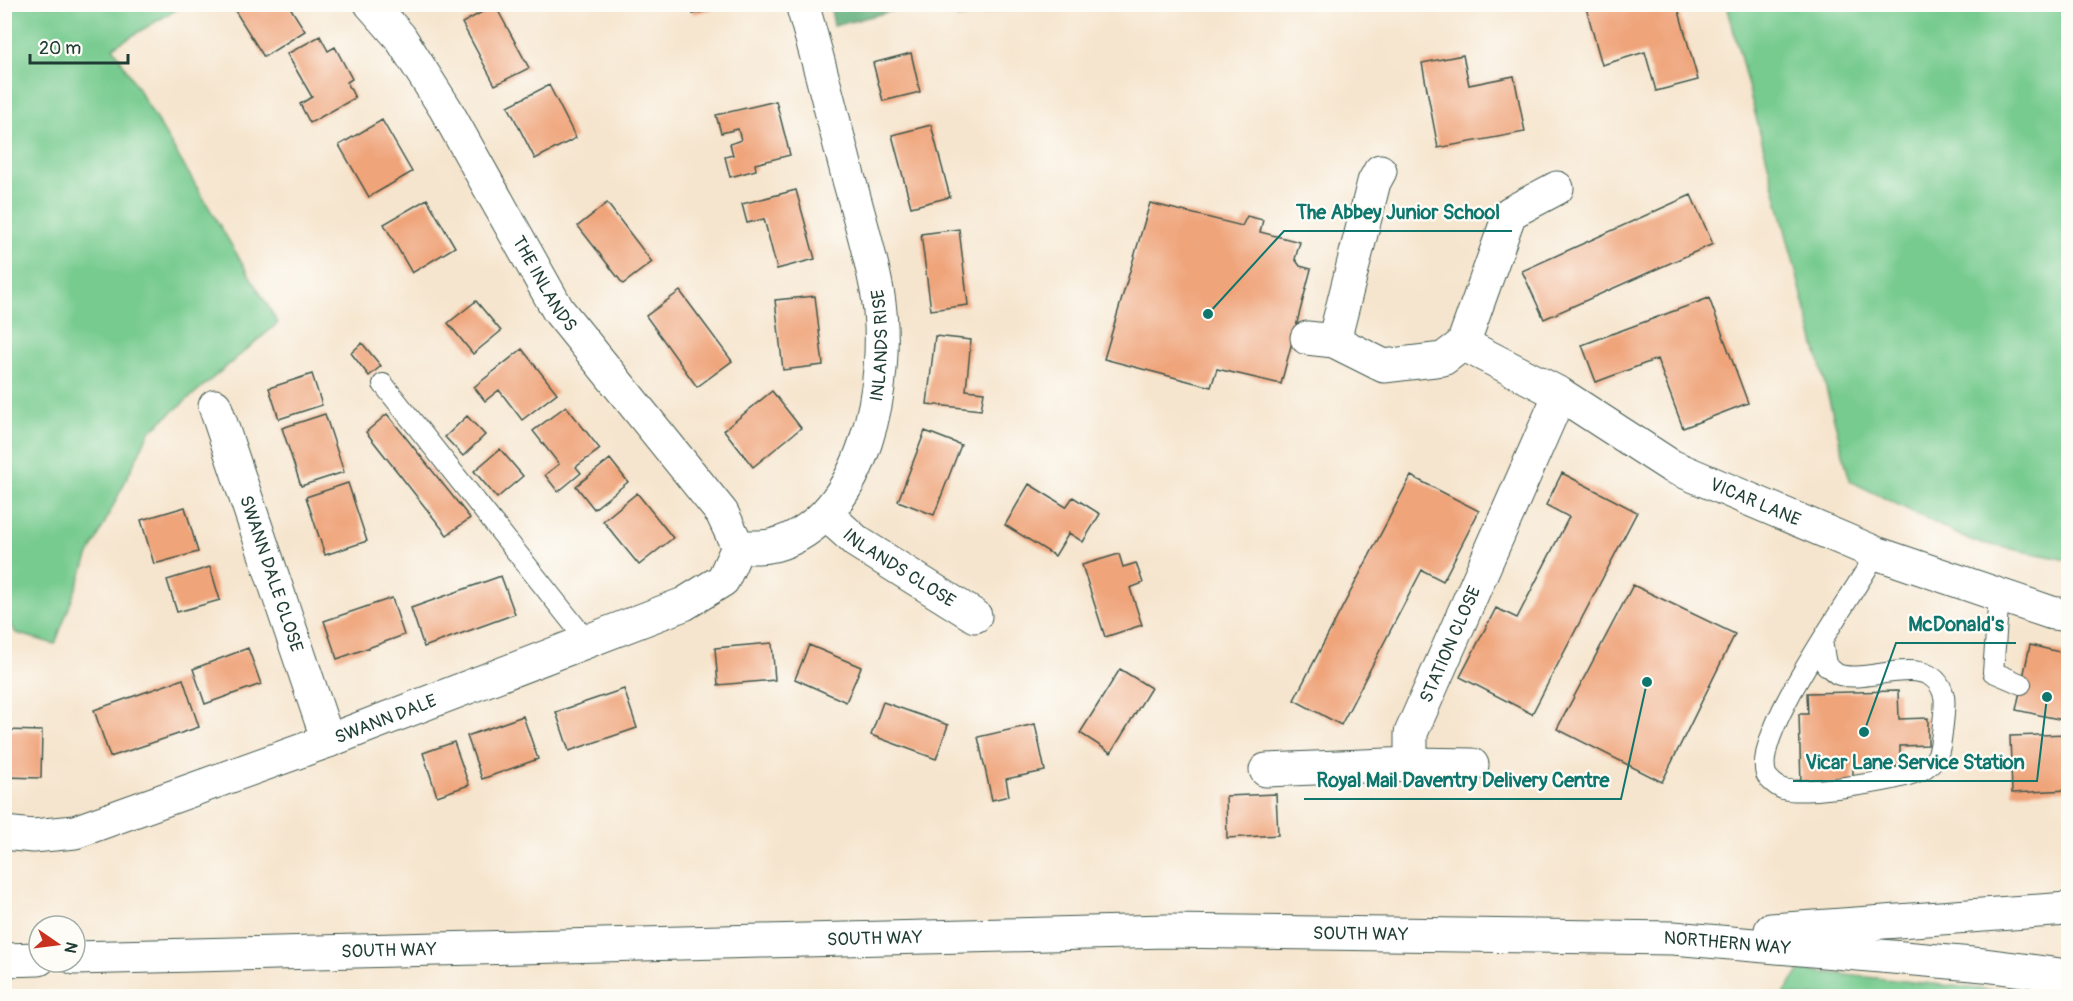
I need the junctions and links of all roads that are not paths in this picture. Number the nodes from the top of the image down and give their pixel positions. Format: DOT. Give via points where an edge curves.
graph roads {
  1 [pos="371,4"];
  2 [pos="801,4"];
  3 [pos="1380,171"];
  4 [pos="1557,188"];
  5 [pos="1463,344"];
  6 [pos="383,384"];
  7 [pos="1560,394"];
  8 [pos="215,406"];
  9 [pos="827,515"];
  10 [pos="738,548"];
  11 [pos="1876,553"];
  12 [pos="1999,595"];
  13 [pos="2068,615"];
  14 [pos="975,616"];
  15 [pos="1822,641"];
  16 [pos="587,642"];
  17 [pos="2021,684"];
  18 [pos="328,741"];
  19 [pos="1411,764"];
  20 [pos="1472,765"];
  21 [pos="1266,770"];
  22 [pos="4,833"];
  23 [pos="2068,909"];
  24 [pos="1673,938"];
  25 [pos="87,958"];
  26 [pos="27,959"];
  27 [pos="4,960"];
  28 [pos="2068,976"];
  1 -- 10 [label="street, THE INLANDS" via="400,37 445,108 558,310 722,513"];
  2 -- 9 [label="street, INLANDS RISE" via="878,297 881,360 874,411 857,466"];
  3 -- 5 [label="street" via="1321,340 1384,366 1443,359"];
  4 -- 5 [label="street" via="1510,213"];
  5 -- 7 [label="street, VICAR LANE"];
  6 -- 16 [label="lane"];
  7 -- 11 [label="street, VICAR LANE" via="1671,466"];
  7 -- 19 [label="street, STATION CLOSE" via="1411,733"];
  8 -- 18 [label="street, SWANN DALE CLOSE"];
  9 -- 10 [label="street, INLANDS RISE" via="804,532 774,546"];
  9 -- 14 [label="street, INLANDS CLOSE" via="857,542"];
  10 -- 16 [label="street, SWANN DALE" via="723,580 684,604"];
  11 -- 12 [label="street, VICAR LANE"];
  11 -- 15 [label="lane"];
  12 -- 13 [label="street, VICAR LANE"];
  12 -- 17 [label="lane" via="1993,672"];
  15 -- 15 [label="lane" via="1827,665 1837,674 1862,677 1911,669 1933,679 1944,696 1937,756 1923,769 1853,788 1797,792 1780,788 1767,776 1764,754 1772,729"];
  16 -- 18 [label="street, SWANN DALE"];
  18 -- 22 [label="street, SWANN DALE" via="75,832 33,836"];
  19 -- 20 [label="street"];
  19 -- 21 [label="street"];
  23 -- 24 [label="street, NORTHERN WAY"];
  24 -- 25 [label="street, SOUTH WAY" via="1167,931"];
  24 -- 28 [label="street, NORTHERN WAY"];
  26 -- 27 [label="street"];
}
